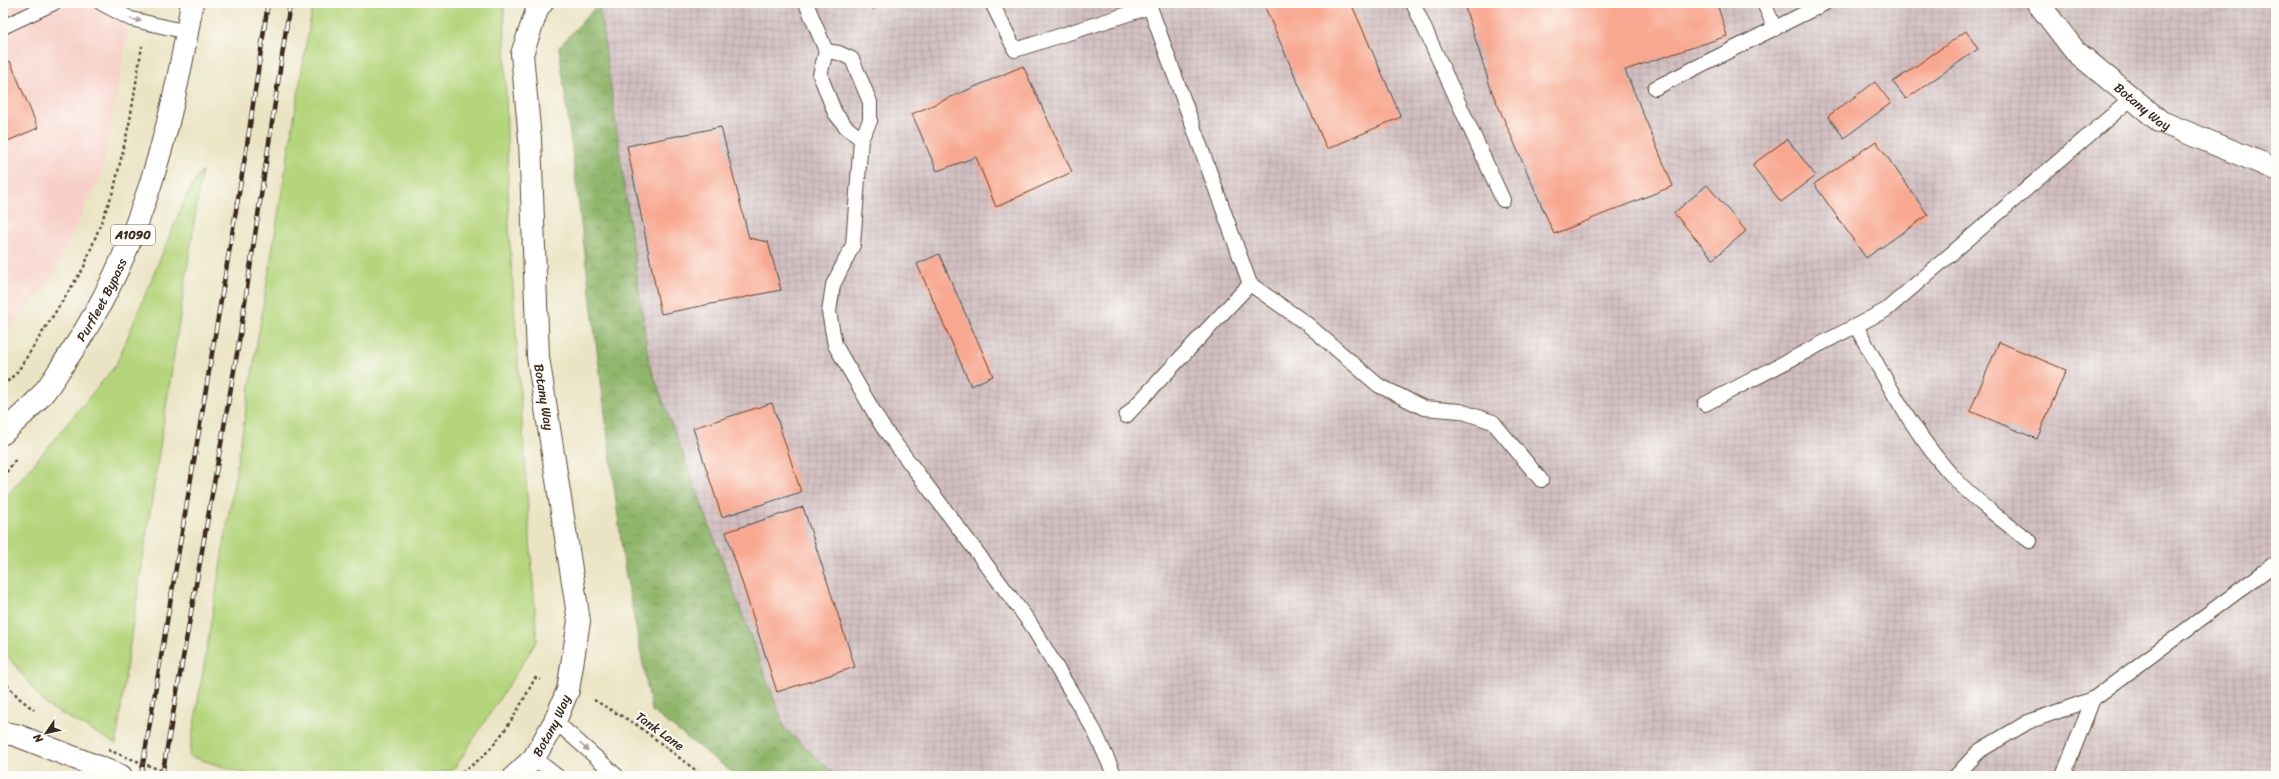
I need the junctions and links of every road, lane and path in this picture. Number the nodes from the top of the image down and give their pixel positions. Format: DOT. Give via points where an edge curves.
graph roads {
  1 [pos="54,3"];
  2 [pos="101,3"];
  3 [pos="192,3"];
  4 [pos="542,3"];
  5 [pos="806,3"];
  6 [pos="992,3"];
  7 [pos="1413,3"];
  8 [pos="1764,3"];
  9 [pos="1825,3"];
  10 [pos="2038,3"];
  11 [pos="146,22"];
  12 [pos="3,27"];
  13 [pos="1775,29"];
  14 [pos="187,32"];
  15 [pos="826,51"];
  16 [pos="1655,88"];
  17 [pos="2132,98"];
  18 [pos="861,139"];
  19 [pos="2276,169"];
  20 [pos="1503,200"];
  21 [pos="1250,284"];
  22 [pos="1856,326"];
  23 [pos="3,386"];
  24 [pos="1705,404"];
  25 [pos="1126,416"];
  26 [pos="3,433"];
  27 [pos="16,459"];
  28 [pos="3,476"];
  29 [pos="1541,480"];
  30 [pos="2030,540"];
  31 [pos="2276,563"];
  32 [pos="535,678"];
  33 [pos="2093,699"];
  34 [pos="603,704"];
  35 [pos="555,720"];
  36 [pos="7,729"];
  37 [pos="108,750"];
  38 [pos="534,758"];
  39 [pos="121,776"];
  40 [pos="176,776"];
  41 [pos="457,776"];
  42 [pos="515,776"];
  43 [pos="557,776"];
  44 [pos="617,776"];
  45 [pos="703,776"];
  46 [pos="1115,776"];
  47 [pos="1956,776"];
  48 [pos="2063,776"];
  1 -- 12 [label="lane"];
  2 -- 11 [label="lane, one-way" via="131,19"];
  3 -- 14 [label="street, Purfleet Bypass / A1090"];
  4 -- 35 [label="street, Botany Way" via="538,7 522,54 530,139 538,357 579,621 568,690"];
  5 -- 15 [label="lane"];
  6 -- 21 [label="lane" via="1015,50 1150,7"];
  7 -- 20 [label="lane"];
  8 -- 13 [label="lane"];
  9 -- 13 [label="lane"];
  10 -- 17 [label="street, Botany Way" via="2075,51"];
  11 -- 14 [label="lane"];
  11 -- 23 [label="path" via="130,120 114,189 84,267 18,371"];
  13 -- 16 [label="lane"];
  14 -- 26 [label="street, Purfleet Bypass / A1090" via="167,125 144,208 110,287 81,339 41,397"];
  15 -- 18 [label="lane" via="820,74 835,114"];
  15 -- 18 [label="lane" via="852,59 870,102 870,121"];
  17 -- 19 [label="street, Botany Way" via="2161,122"];
  17 -- 22 [label="lane" via="1886,310"];
  18 -- 46 [label="lane" via="853,245 833,285 829,312 835,345 882,426 1030,623 1094,730"];
  21 -- 25 [label="lane"];
  21 -- 29 [label="lane" via="1307,324 1378,385 1424,408 1460,411 1494,422"];
  22 -- 24 [label="lane"];
  22 -- 30 [label="lane" via="1891,389 1925,441 1958,482 1990,512"];
  27 -- 28 [label="path"];
  31 -- 33 [label="lane"];
  32 -- 41 [label="path" via="522,704 500,736 484,756"];
  33 -- 47 [label="lane" via="2028,722 1979,751"];
  33 -- 48 [label="lane"];
  34 -- 45 [label="path, Tank Lane" via="637,725"];
  35 -- 38 [label="street, Botany Way"];
  35 -- 44 [label="lane, one-way"];
  36 -- 39 [label="street" via="50,749"];
  37 -- 40 [label="path, bridge"];
  38 -- 42 [label="street, Botany Way"];
  38 -- 43 [label="lane"];
}
